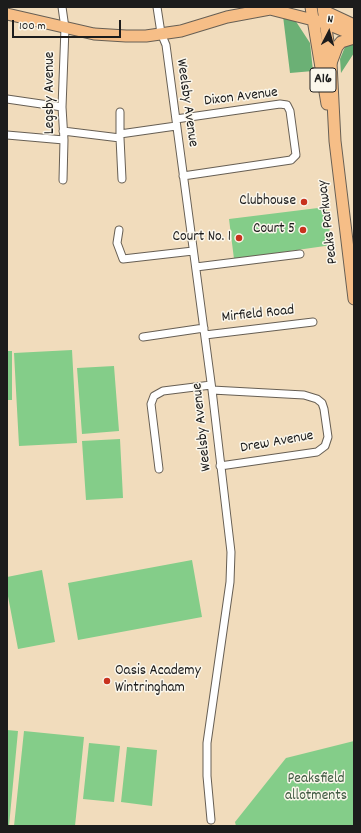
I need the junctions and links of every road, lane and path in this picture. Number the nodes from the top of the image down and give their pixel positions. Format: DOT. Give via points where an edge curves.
graph roads {
  1 [pos="62,7"];
  2 [pos="156,7"];
  3 [pos="274,8"];
  4 [pos="323,9"];
  5 [pos="310,10"];
  6 [pos="7,14"];
  7 [pos="325,23"];
  8 [pos="354,25"];
  9 [pos="65,28"];
  10 [pos="161,34"];
  11 [pos="354,36"];
  12 [pos="331,63"];
  13 [pos="7,99"];
  14 [pos="62,107"];
  15 [pos="120,112"];
  16 [pos="176,123"];
  17 [pos="63,131"];
  18 [pos="7,135"];
  19 [pos="120,136"];
  20 [pos="64,140"];
  21 [pos="335,141"];
  22 [pos="183,176"];
  23 [pos="122,179"];
  24 [pos="63,180"];
  25 [pos="119,230"];
  26 [pos="193,251"];
  27 [pos="300,254"];
  28 [pos="196,267"];
  29 [pos="354,299"];
  30 [pos="313,322"];
  31 [pos="204,331"];
  32 [pos="143,337"];
  33 [pos="212,387"];
  34 [pos="220,466"];
  35 [pos="160,469"];
  36 [pos="211,820"];
  1 -- 9 [label="street, Legsby Avenue"];
  2 -- 10 [label="street, Weelsby Avenue"];
  3 -- 5 [label="main road"];
  3 -- 10 [label="main road"];
  4 -- 5 [label="main road"];
  4 -- 7 [label="main road, Peaks Parkway / A16"];
  4 -- 8 [label="main road"];
  5 -- 7 [label="main road"];
  5 -- 21 [label="main road, Peaks Parkway / A16"];
  6 -- 9 [label="main road"];
  7 -- 11 [label="main road"];
  7 -- 12 [label="main road, Peaks Parkway / A16"];
  9 -- 10 [label="main road" via="94,34 126,36"];
  9 -- 14 [label="street, Legsby Avenue"];
  10 -- 16 [label="street, Weelsby Avenue" via="166,45"];
  11 -- 12 [label="main road, A16" via="341,42"];
  12 -- 21 [label="main road, Peaks Parkway / A16"];
  13 -- 14 [label="street"];
  14 -- 17 [label="street, Legsby Avenue"];
  15 -- 19 [label="street"];
  16 -- 19 [label="street"];
  16 -- 22 [label="street, Weelsby Avenue"];
  16 -- 22 [label="street, Dixon Avenue" via="280,104 287,105 296,155 291,160"];
  17 -- 19 [label="street"];
  17 -- 20 [label="street, Legsby Avenue"];
  18 -- 20 [label="street"];
  19 -- 23 [label="street"];
  20 -- 24 [label="street, Legsby Avenue"];
  21 -- 29 [label="main road, Peaks Parkway / A16"];
  22 -- 26 [label="street, Weelsby Avenue"];
  25 -- 26 [label="street" via="117,243 123,259"];
  26 -- 28 [label="street, Weelsby Avenue"];
  27 -- 28 [label="street"];
  28 -- 31 [label="street, Weelsby Avenue"];
  30 -- 31 [label="street, Mirfield Road"];
  31 -- 32 [label="street, Mirfield Road"];
  31 -- 33 [label="street, Weelsby Avenue"];
  33 -- 34 [label="street, Weelsby Avenue"];
  33 -- 34 [label="street, Drew Avenue" via="311,396 322,403 328,437 325,446 317,452"];
  33 -- 35 [label="street, Drew Avenue" via="163,391 154,396 152,404"];
  34 -- 36 [label="street, Weelsby Avenue" via="231,552 230,582 208,743 207,776"];
}
